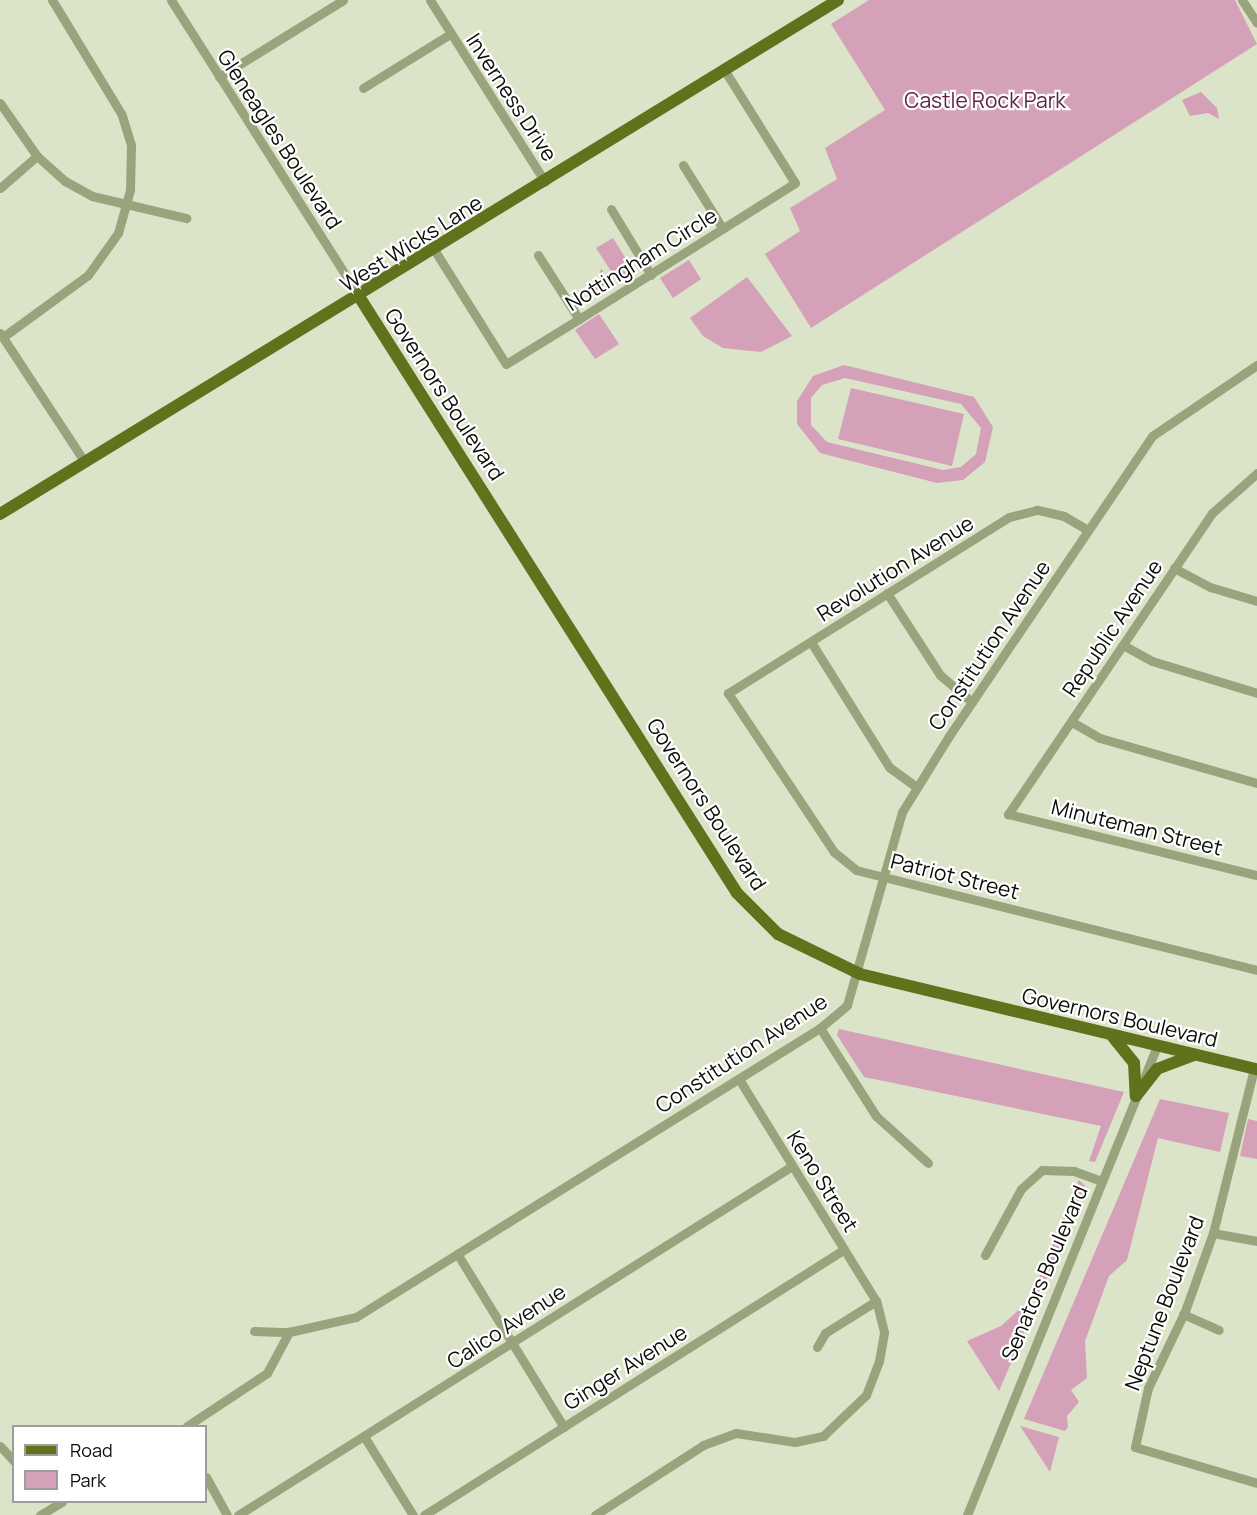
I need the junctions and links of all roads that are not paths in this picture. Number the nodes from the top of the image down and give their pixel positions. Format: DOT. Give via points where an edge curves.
graph roads {
  1 [pos="52,0"];
  2 [pos="171,0"];
  3 [pos="343,0"];
  4 [pos="430,0"];
  5 [pos="838,0"];
  6 [pos="1242,0"];
  7 [pos="1257,23"];
  8 [pos="450,34"];
  9 [pos="725,71"];
  10 [pos="219,77"];
  11 [pos="363,88"];
  12 [pos="0,104"];
  13 [pos="38,156"];
  14 [pos="682,165"];
  15 [pos="545,182"];
  16 [pos="0,188"];
  17 [pos="127,203"];
  18 [pos="610,209"];
  19 [pos="186,218"];
  20 [pos="723,229"];
  21 [pos="435,251"];
  22 [pos="538,255"];
  23 [pos="651,275"];
  24 [pos="360,298"];
  25 [pos="579,319"];
  26 [pos="2,335"];
  27 [pos="1256,368"];
  28 [pos="84,461"];
  29 [pos="1257,472"];
  30 [pos="0,514"];
  31 [pos="1088,530"];
  32 [pos="1174,568"];
  33 [pos="887,594"];
  34 [pos="1257,601"];
  35 [pos="811,642"];
  36 [pos="1123,645"];
  37 [pos="728,693"];
  38 [pos="1257,693"];
  39 [pos="972,702"];
  40 [pos="1072,722"];
  41 [pos="1257,783"];
  42 [pos="917,787"];
  43 [pos="1008,813"];
  44 [pos="1257,875"];
  45 [pos="885,877"];
  46 [pos="1257,970"];
  47 [pos="860,974"];
  48 [pos="820,1028"];
  49 [pos="1110,1035"];
  50 [pos="1157,1046"];
  51 [pos="1195,1055"];
  52 [pos="1255,1069"];
  53 [pos="739,1079"];
  54 [pos="1136,1096"];
  55 [pos="927,1163"];
  56 [pos="792,1166"];
  57 [pos="1102,1181"];
  58 [pos="1213,1233"];
  59 [pos="1257,1241"];
  60 [pos="844,1249"];
  61 [pos="458,1255"];
  62 [pos="985,1255"];
  63 [pos="876,1301"];
  64 [pos="1183,1314"];
  65 [pos="1219,1330"];
  66 [pos="254,1331"];
  67 [pos="289,1332"];
  68 [pos="514,1342"];
  69 [pos="817,1347"];
  70 [pos="189,1425"];
  71 [pos="564,1427"];
  72 [pos="365,1438"];
  73 [pos="0,1446"];
  74 [pos="12,1459"];
  75 [pos="207,1479"];
  76 [pos="1257,1483"];
  77 [pos="48,1505"];
  78 [pos="40,1515"];
  79 [pos="227,1515"];
  80 [pos="238,1515"];
  81 [pos="413,1515"];
  82 [pos="424,1515"];
  83 [pos="595,1515"];
  84 [pos="967,1515"];
  1 -- 17 [label="street" via="122,115 131,145"];
  2 -- 10 [label="street, Gleneagles Boulevard"];
  3 -- 10 [label="street"];
  4 -- 8 [label="street, Inverness Drive"];
  5 -- 9 [label="main road, West Wicks Lane"];
  6 -- 7 [label="street"];
  8 -- 11 [label="street"];
  8 -- 15 [label="street, Inverness Drive"];
  9 -- 15 [label="main road, West Wicks Lane"];
  9 -- 20 [label="street, Nottingham Circle" via="795,183"];
  10 -- 24 [label="street, Gleneagles Boulevard"];
  12 -- 13 [label="street"];
  13 -- 16 [label="street"];
  13 -- 17 [label="street" via="79,189"];
  14 -- 20 [label="street"];
  15 -- 21 [label="main road, West Wicks Lane"];
  17 -- 19 [label="street"];
  17 -- 26 [label="street" via="118,233 88,275"];
  18 -- 23 [label="street"];
  20 -- 23 [label="street, Nottingham Circle"];
  21 -- 24 [label="main road, West Wicks Lane"];
  21 -- 25 [label="street, Nottingham Circle" via="506,364"];
  22 -- 25 [label="street"];
  23 -- 25 [label="street, Nottingham Circle"];
  24 -- 28 [label="main road, West Wicks Lane"];
  24 -- 47 [label="main road, Governors Boulevard" via="737,893 778,934"];
  26 -- 28 [label="street"];
  27 -- 31 [label="street, Constitution Avenue" via="1152,436"];
  28 -- 30 [label="main road, West Wicks Lane"];
  29 -- 32 [label="street, Republic Avenue" via="1212,513"];
  31 -- 33 [label="street, Revolution Avenue" via="1064,516 1037,510 1009,517"];
  31 -- 39 [label="street, Constitution Avenue"];
  32 -- 34 [label="street" via="1210,587"];
  32 -- 36 [label="street, Republic Avenue"];
  33 -- 35 [label="street, Revolution Avenue"];
  33 -- 39 [label="street" via="940,675"];
  35 -- 37 [label="street, Revolution Avenue"];
  35 -- 42 [label="street" via="889,767"];
  36 -- 38 [label="street" via="1152,661"];
  36 -- 40 [label="street, Republic Avenue"];
  37 -- 45 [label="street, Patriot Street" via="834,852 856,870"];
  39 -- 42 [label="street, Constitution Avenue"];
  40 -- 41 [label="street" via="1100,738"];
  40 -- 43 [label="street, Republic Avenue"];
  42 -- 45 [label="street, Constitution Avenue" via="902,812"];
  43 -- 44 [label="street, Minuteman Street"];
  45 -- 46 [label="street, Patriot Street"];
  45 -- 47 [label="street, Constitution Avenue"];
  47 -- 48 [label="street, Constitution Avenue" via="848,1005"];
  47 -- 49 [label="main road, Governors Boulevard"];
  48 -- 53 [label="street, Constitution Avenue"];
  48 -- 55 [label="street" via="876,1116"];
  49 -- 50 [label="main road, Governors Boulevard"];
  49 -- 54 [label="main road" via="1134,1062"];
  50 -- 51 [label="main road, Governors Boulevard"];
  50 -- 54 [label="street, Senators Boulevard"];
  51 -- 52 [label="main road, Governors Boulevard"];
  51 -- 54 [label="main road" via="1157,1069"];
  52 -- 58 [label="street, Neptune Boulevard"];
  53 -- 56 [label="street, Keno Street"];
  53 -- 61 [label="street, Constitution Avenue"];
  54 -- 57 [label="street, Senators Boulevard"];
  56 -- 60 [label="street, Keno Street"];
  56 -- 68 [label="street, Calico Avenue"];
  57 -- 62 [label="street" via="1074,1171 1042,1170 1021,1190"];
  57 -- 84 [label="street, Senators Boulevard" via="1054,1289"];
  58 -- 59 [label="street"];
  58 -- 64 [label="street, Neptune Boulevard"];
  60 -- 63 [label="street, Keno Street"];
  60 -- 71 [label="street, Ginger Avenue"];
  61 -- 67 [label="street, Constitution Avenue" via="356,1317"];
  61 -- 68 [label="street"];
  63 -- 69 [label="street" via="825,1333"];
  63 -- 83 [label="street, Keno Street" via="884,1332 879,1361 866,1395 831,1430 795,1442 736,1433 703,1445"];
  64 -- 65 [label="street"];
  64 -- 76 [label="street, Neptune Boulevard" via="1148,1388 1132,1449"];
  66 -- 67 [label="street, Constitution Avenue"];
  67 -- 70 [label="street" via="267,1373"];
  68 -- 71 [label="street"];
  68 -- 72 [label="street, Calico Avenue"];
  71 -- 82 [label="street, Ginger Avenue"];
  72 -- 80 [label="street, Calico Avenue"];
  72 -- 81 [label="street"];
  73 -- 74 [label="street"];
  75 -- 79 [label="street"];
  77 -- 78 [label="street"];
}
